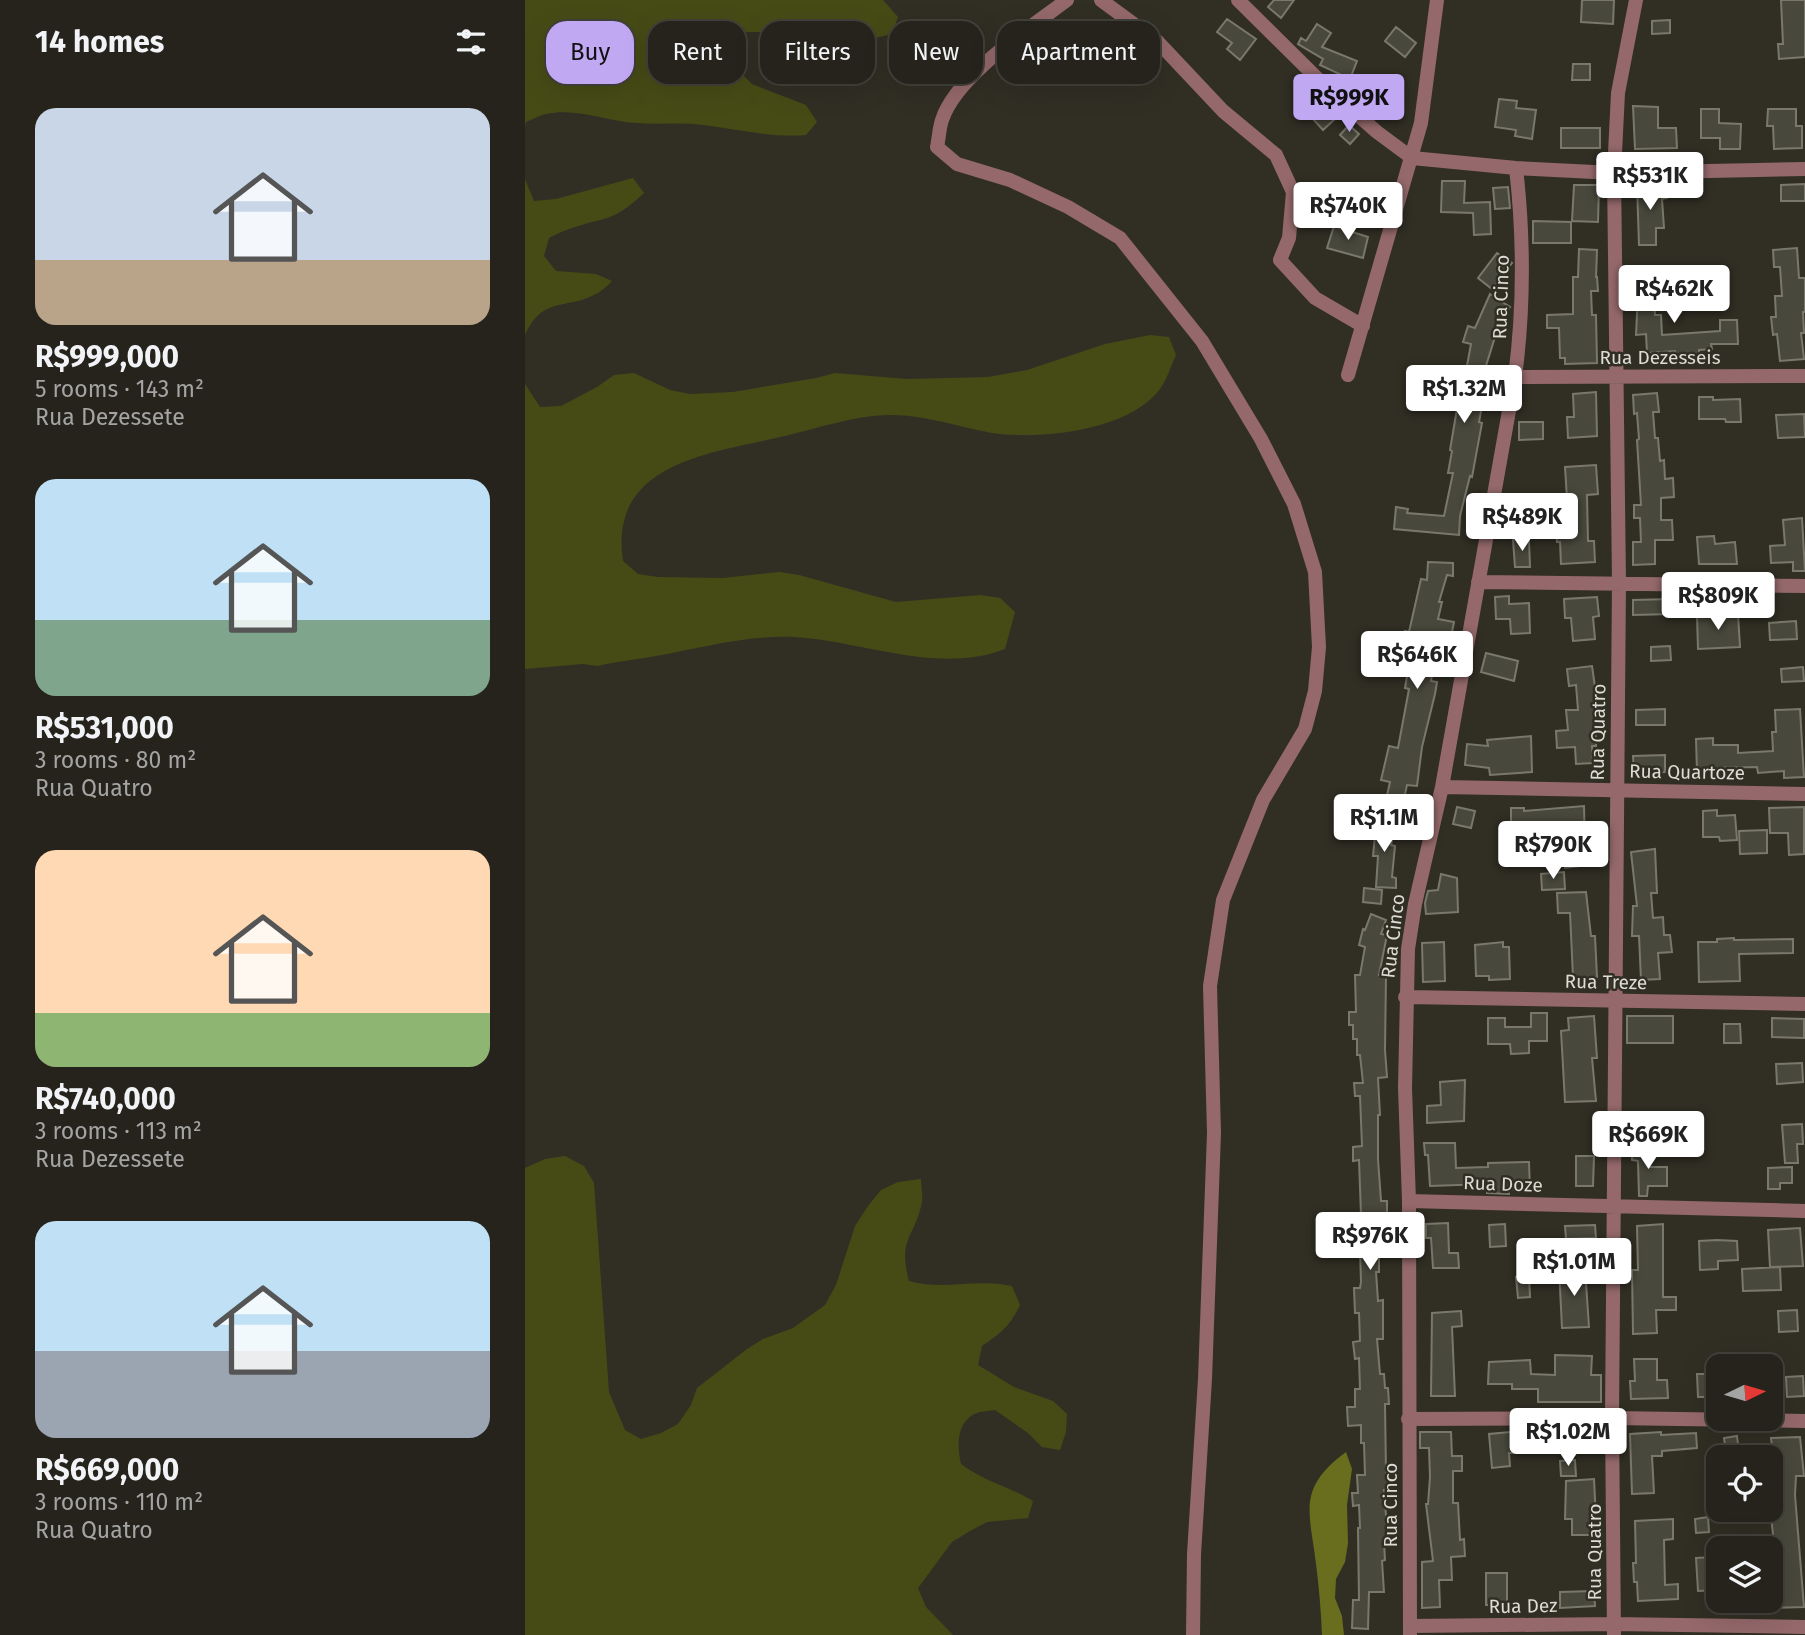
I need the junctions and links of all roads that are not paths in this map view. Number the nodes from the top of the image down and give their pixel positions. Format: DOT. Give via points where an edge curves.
graph roads {
  1 [pos="1067,0"];
  2 [pos="1101,0"];
  3 [pos="1238,0"];
  4 [pos="1437,0"];
  5 [pos="1636,0"];
  6 [pos="1412,158"];
  7 [pos="1516,169"];
  8 [pos="1805,169"];
  9 [pos="1614,173"];
  10 [pos="1363,326"];
  11 [pos="1348,375"];
  12 [pos="1618,376"];
  13 [pos="1805,376"];
  14 [pos="1515,377"];
  15 [pos="1478,582"];
  16 [pos="1619,582"];
  17 [pos="1805,586"];
  18 [pos="1442,787"];
  19 [pos="1617,790"];
  20 [pos="1805,794"];
  21 [pos="1405,997"];
  22 [pos="1617,1001"];
  23 [pos="1805,1004"];
  24 [pos="1409,1201"];
  25 [pos="1616,1207"];
  26 [pos="1805,1211"];
  27 [pos="1612,1418"];
  28 [pos="1408,1419"];
  29 [pos="1805,1422"];
  30 [pos="1805,1627"];
  31 [pos="1614,1630"];
  32 [pos="1410,1631"];
  33 [pos="1193,1635"];
  1 -- 33 [label="street" via="1003,48 956,92 942,119 937,147 957,164 1010,180 1119,237 1202,341 1261,439 1294,504 1315,572 1319,648 1315,691 1305,729 1263,800 1223,900 1210,986 1214,1133"];
  2 -- 10 [label="street" via="1158,42 1223,111 1276,155 1293,192 1289,238 1280,260 1315,298"];
  3 -- 6 [label="street" via="1327,88"];
  4 -- 6 [label="street" via="1421,124"];
  5 -- 9 [label="street, Rua Quatro" via="1618,93"];
  6 -- 7 [label="street"];
  6 -- 10 [label="street"];
  7 -- 9 [label="street"];
  7 -- 14 [label="street, Rua Cinco" via="1522,272"];
  8 -- 9 [label="street"];
  9 -- 12 [label="street, Rua Quatro"];
  10 -- 11 [label="street"];
  12 -- 13 [label="street, Rua Dezesseis"];
  12 -- 14 [label="street, Rua Dezesseis"];
  12 -- 16 [label="street, Rua Quatro"];
  14 -- 15 [label="street, Rua Cinco"];
  15 -- 16 [label="street"];
  15 -- 18 [label="street, Rua Cinco"];
  16 -- 17 [label="street"];
  16 -- 19 [label="street, Rua Quatro"];
  18 -- 19 [label="street, Rua Quartoze"];
  18 -- 21 [label="street, Rua Cinco" via="1411,924"];
  19 -- 20 [label="street, Rua Quartoze"];
  19 -- 22 [label="street, Rua Quatro"];
  21 -- 22 [label="street, Rua Treze"];
  21 -- 24 [label="street, Rua Cinco"];
  22 -- 23 [label="street, Rua Treze"];
  22 -- 25 [label="street, Rua Quatro"];
  24 -- 25 [label="street, Rua Doze"];
  24 -- 28 [label="street, Rua Cinco"];
  25 -- 26 [label="street, Rua Doze"];
  25 -- 27 [label="street, Rua Quatro"];
  27 -- 28 [label="street"];
  27 -- 29 [label="street"];
  27 -- 31 [label="street, Rua Quatro"];
  28 -- 32 [label="street, Rua Cinco"];
  30 -- 31 [label="street, Rua Dez"];
  31 -- 32 [label="street, Rua Dez"];
}
